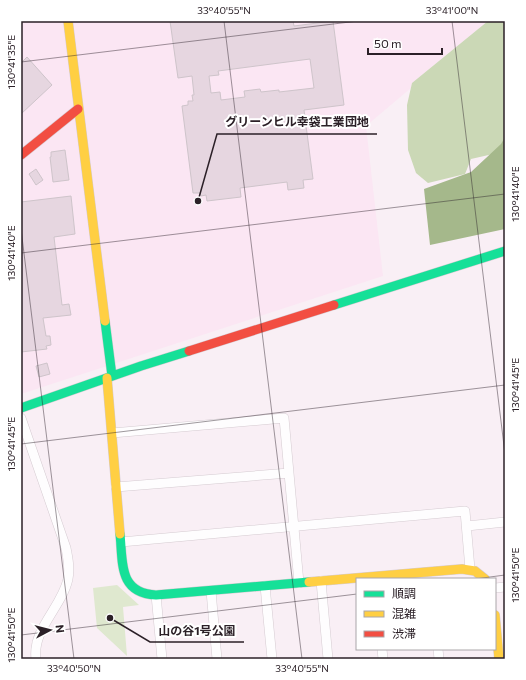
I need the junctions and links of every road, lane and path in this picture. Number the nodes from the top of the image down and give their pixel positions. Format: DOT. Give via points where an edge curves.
graph roads {
  1 [pos="68,21"];
  2 [pos="78,109"];
  3 [pos="21,154"];
  4 [pos="505,251"];
  5 [pos="110,377"];
  6 [pos="21,408"];
  7 [pos="21,418"];
  8 [pos="112,433"];
  9 [pos="289,472"];
  10 [pos="116,487"];
  11 [pos="505,522"];
  12 [pos="467,526"];
  13 [pos="294,527"];
  14 [pos="121,542"];
  15 [pos="470,569"];
  16 [pos="432,575"];
  17 [pos="375,578"];
  18 [pos="484,578"];
  19 [pos="356,579"];
  20 [pos="321,581"];
  21 [pos="299,583"];
  22 [pos="266,586"];
  23 [pos="211,590"];
  24 [pos="156,595"];
  25 [pos="496,620"];
  26 [pos="501,642"];
  27 [pos="36,659"];
  28 [pos="162,659"];
  29 [pos="217,659"];
  30 [pos="272,659"];
  31 [pos="328,659"];
  32 [pos="499,659"];
  1 -- 2 [label="street"];
  2 -- 3 [label="street"];
  2 -- 5 [label="street"];
  4 -- 5 [label="street"];
  5 -- 6 [label="street"];
  5 -- 8 [label="street"];
  7 -- 27 [label="street" via="69,562 68,579 38,638"];
  8 -- 9 [label="street" via="284,418"];
  8 -- 10 [label="street"];
  9 -- 10 [label="street"];
  9 -- 13 [label="street"];
  10 -- 14 [label="street"];
  11 -- 12 [label="street"];
  12 -- 13 [label="street" via="465,511"];
  12 -- 15 [label="street"];
  13 -- 14 [label="street"];
  13 -- 21 [label="street"];
  14 -- 24 [label="street" via="124,575 128,582 145,595"];
  15 -- 16 [label="street"];
  15 -- 18 [label="street" via="477,571"];
  16 -- 17 [label="street"];
  19 -- 20 [label="street"];
  20 -- 21 [label="street"];
  20 -- 31 [label="street"];
  21 -- 22 [label="street"];
  22 -- 23 [label="street"];
  22 -- 30 [label="street"];
  23 -- 24 [label="street"];
  23 -- 29 [label="street"];
  24 -- 28 [label="street"];
  25 -- 26 [label="street"];
  26 -- 32 [label="street"];
}
